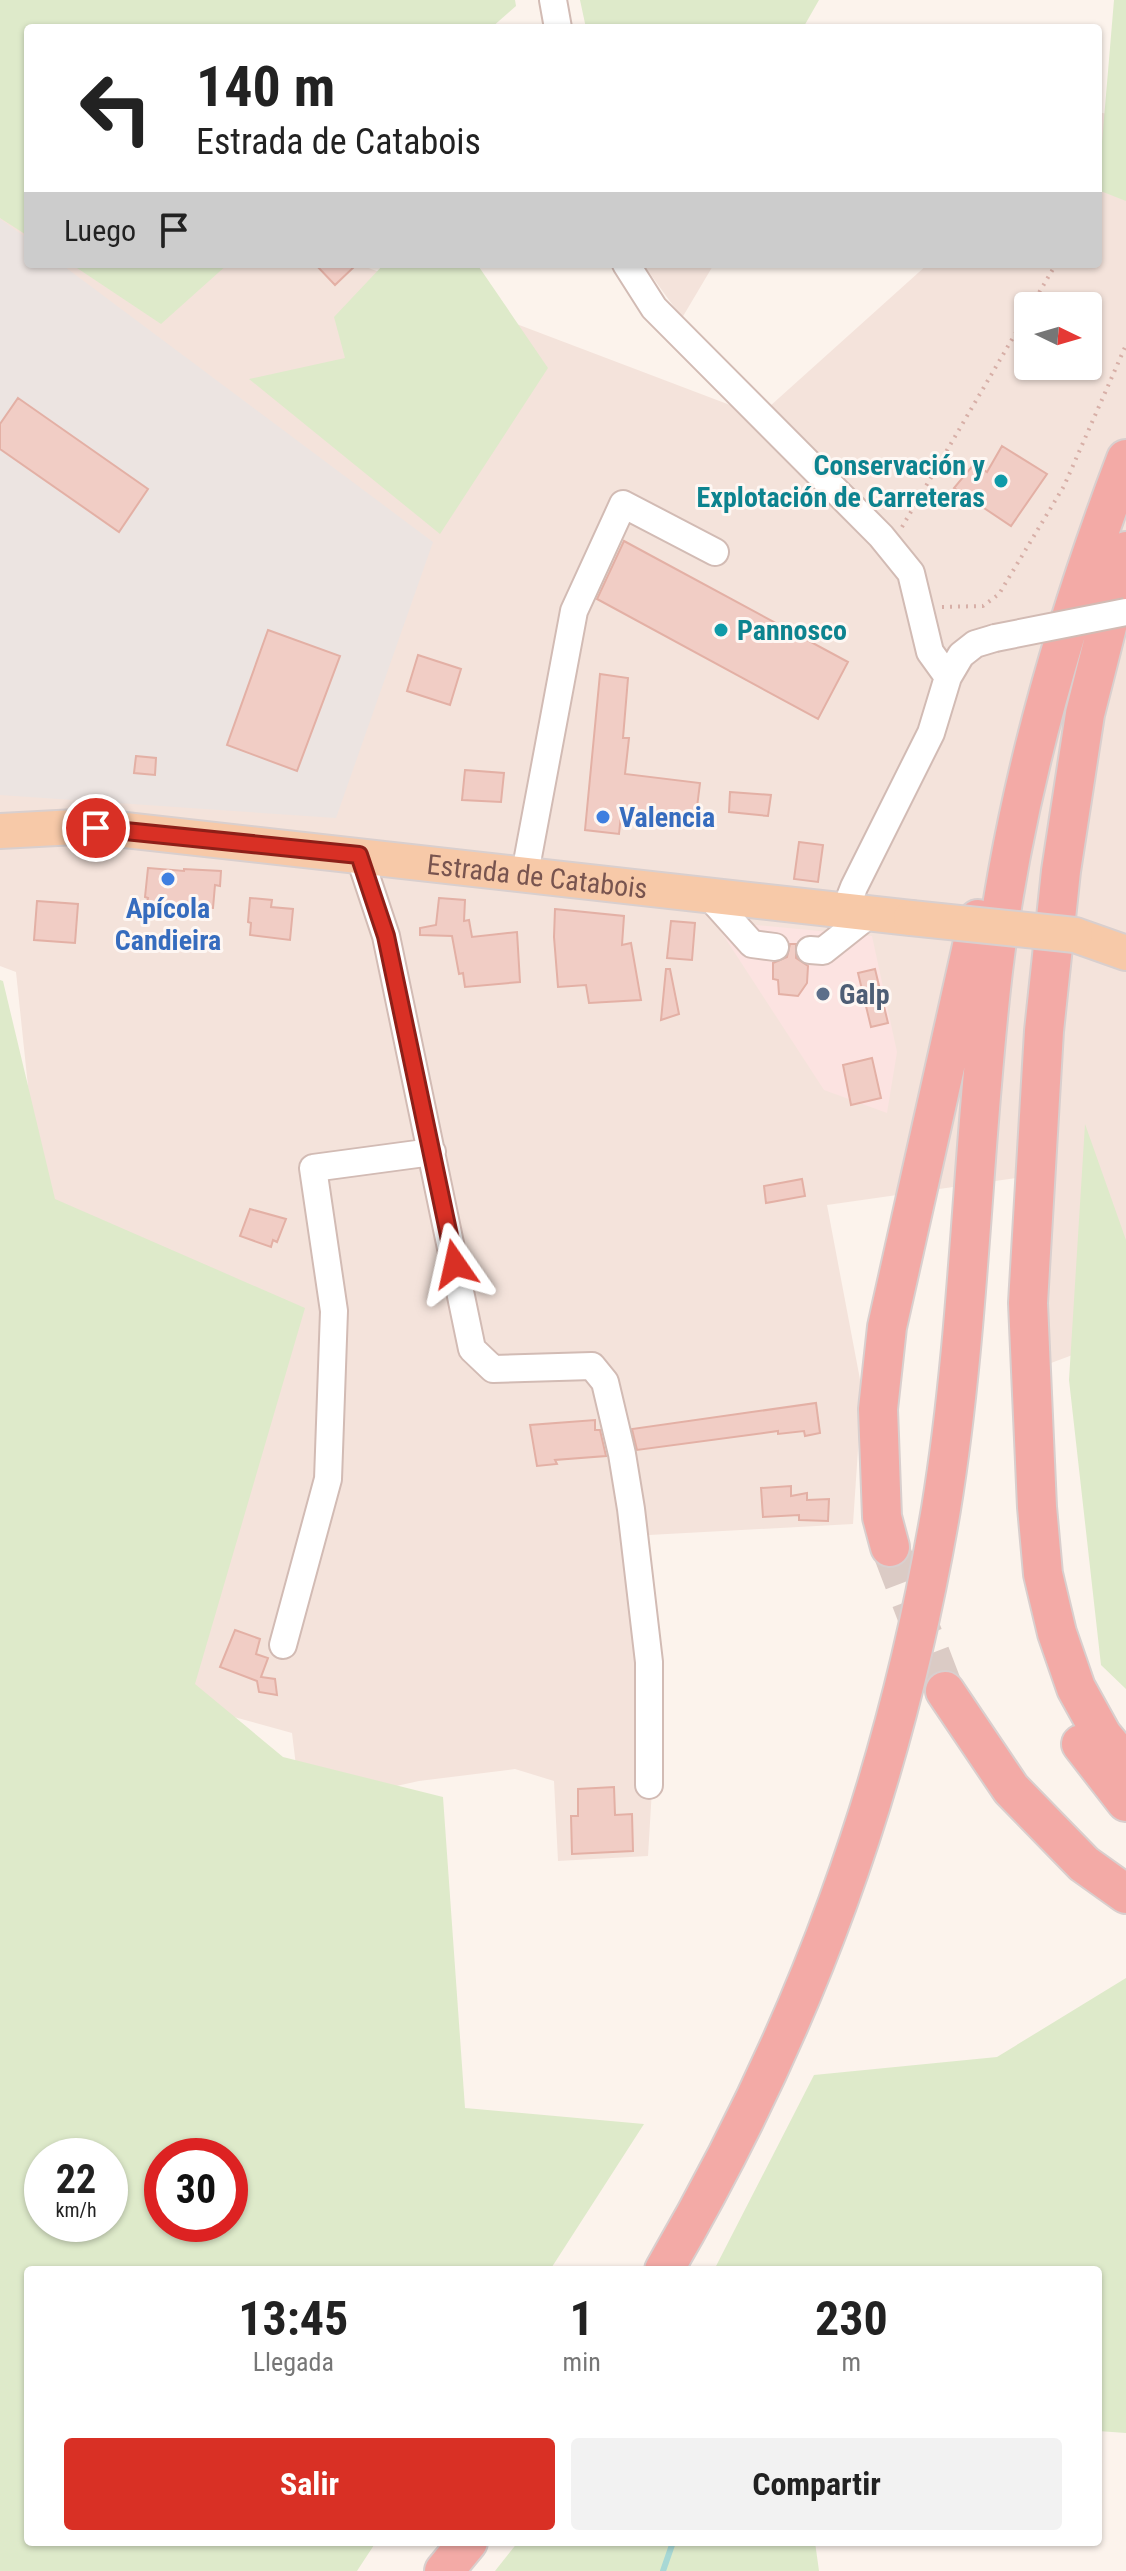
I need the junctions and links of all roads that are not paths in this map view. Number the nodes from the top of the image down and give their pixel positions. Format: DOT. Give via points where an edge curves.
graph roads {
  1 [pos="553,0"];
  2 [pos="557,24"];
  3 [pos="629,268"];
  4 [pos="1126,459"];
  5 [pos="1126,551"];
  6 [pos="715,552"];
  7 [pos="1126,612"];
  8 [pos="1062,642"];
  9 [pos="948,677"];
  10 [pos="0,831"];
  11 [pos="359,855"];
  12 [pos="525,873"];
  13 [pos="708,895"];
  14 [pos="858,911"];
  15 [pos="1126,925"];
  16 [pos="1075,935"];
  17 [pos="775,947"];
  18 [pos="810,950"];
  19 [pos="1126,953"];
  20 [pos="432,1152"];
  21 [pos="1028,1303"];
  22 [pos="890,1547"];
  23 [pos="283,1645"];
  24 [pos="945,1691"];
  25 [pos="1126,1764"];
  26 [pos="649,1785"];
  27 [pos="1126,1802"];
  28 [pos="1126,1894"];
  29 [pos="666,2266"];
  30 [pos="465,2546"];
  31 [pos="444,2571"];
  1 -- 2 [label="street"];
  3 -- 9 [label="street" via="654,308 911,573 930,652"];
  4 -- 8 [label="highway"];
  5 -- 21 [label="highway" via="1085,714 1061,871 1044,1031"];
  6 -- 12 [label="street" via="623,504 574,611"];
  7 -- 9 [label="street, bridge" via="975,644"];
  8 -- 22 [label="highway" via="1032,702 1007,793 892,1296 878,1409 882,1517"];
  8 -- 29 [label="highway" via="1032,754 993,967 952,1425 909,1671 866,1824 822,1947 756,2099"];
  9 -- 14 [label="street" via="931,733 854,887"];
  10 -- 11 [label="main road, Estrada de Catabois" via="116,829"];
  11 -- 12 [label="main road, Estrada de Catabois"];
  11 -- 20 [label="street" via="386,936"];
  12 -- 13 [label="main road, Estrada de Catabois"];
  13 -- 14 [label="main road, Estrada de Catabois"];
  13 -- 17 [label="street" via="752,944"];
  14 -- 16 [label="main road, Estrada de Catabois, bridge"];
  14 -- 18 [label="street" via="823,951"];
  15 -- 16 [label="main road"];
  16 -- 19 [label="main road"];
  20 -- 23 [label="street" via="313,1168 334,1311 328,1479"];
  20 -- 26 [label="street" via="472,1349 493,1369 592,1366 605,1382 631,1509 649,1662"];
  21 -- 25 [label="highway" via="1043,1574 1076,1688 1102,1735"];
  21 -- 27 [label="highway" via="1024,1504 1039,1633 1079,1741"];
  24 -- 28 [label="highway" via="1011,1789 1084,1864"];
  30 -- 31 [label="highway"];
}
